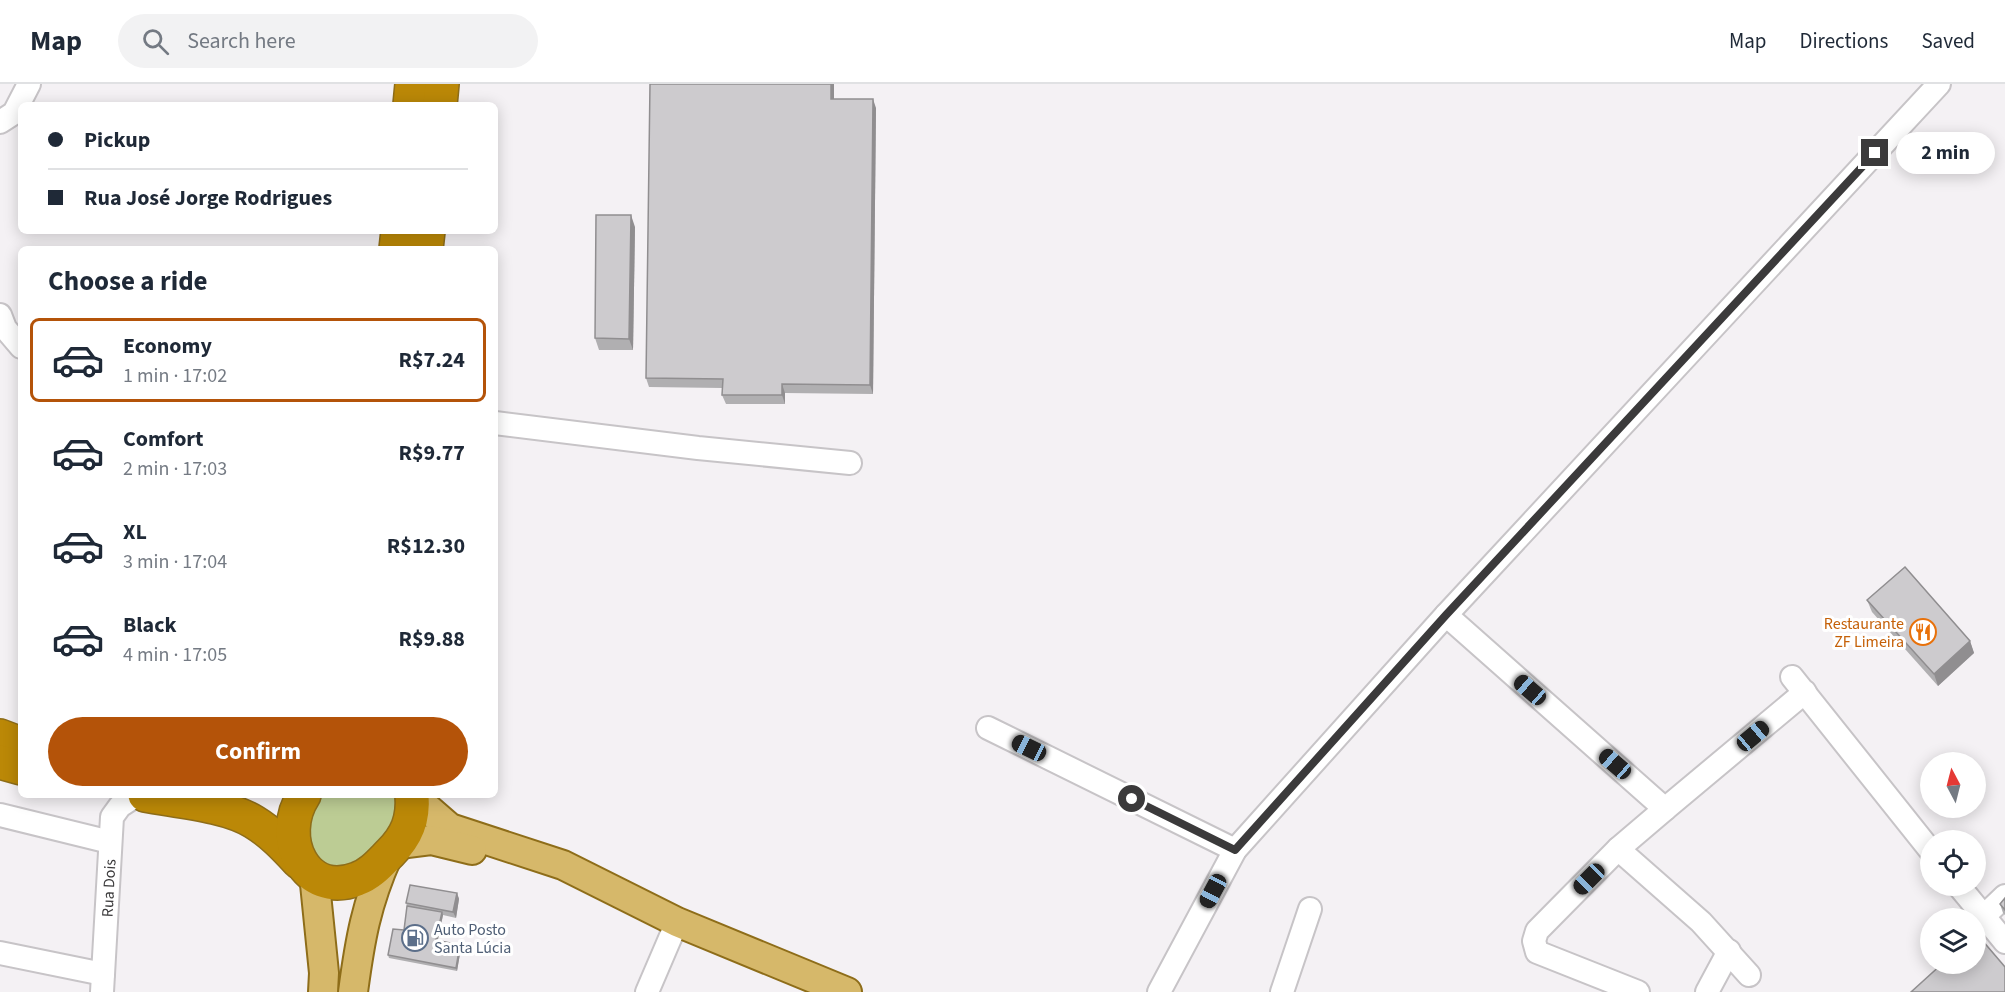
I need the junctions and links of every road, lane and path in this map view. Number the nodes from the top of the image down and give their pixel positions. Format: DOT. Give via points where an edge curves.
graph roads {
  1 [pos="412,84"];
  2 [pos="442,84"];
  3 [pos="1939,84"];
  4 [pos="29,96"];
  5 [pos="0,99"];
  6 [pos="410,102"];
  7 [pos="440,102"];
  8 [pos="18,108"];
  9 [pos="0,122"];
  10 [pos="0,315"];
  11 [pos="18,343"];
  12 [pos="498,423"];
  13 [pos="850,463"];
  14 [pos="1446,615"];
  15 [pos="988,728"];
  16 [pos="0,735"];
  17 [pos="18,743"];
  18 [pos="0,762"];
  19 [pos="18,767"];
  20 [pos="132,798"];
  21 [pos="160,798"];
  22 [pos="302,798"];
  23 [pos="412,798"];
  24 [pos="415,798"];
  25 [pos="1665,808"];
  26 [pos="0,815"];
  27 [pos="1920,837"];
  28 [pos="111,842"];
  29 [pos="1618,849"];
  30 [pos="393,850"];
  31 [pos="1235,850"];
  32 [pos="307,868"];
  33 [pos="609,890"];
  34 [pos="1967,896"];
  35 [pos="2005,896"];
  36 [pos="1976,908"];
  37 [pos="1310,909"];
  38 [pos="1986,914"];
  39 [pos="1986,920"];
  40 [pos="677,922"];
  41 [pos="2005,942"];
  42 [pos="1729,951"];
  43 [pos="0,953"];
  44 [pos="1749,975"];
  45 [pos="102,983"];
  46 [pos="816,986"];
  47 [pos="323,992"];
  48 [pos="353,992"];
  49 [pos="647,992"];
  50 [pos="847,992"];
  51 [pos="1158,992"];
  52 [pos="1282,992"];
  53 [pos="1638,992"];
  54 [pos="1707,992"];
  1 -- 6 [label="highway"];
  2 -- 7 [label="highway"];
  3 -- 14 [label="street"];
  4 -- 5 [label="street"];
  8 -- 9 [label="street"];
  10 -- 11 [label="street"];
  12 -- 13 [label="street"];
  14 -- 25 [label="street"];
  14 -- 31 [label="street"];
  15 -- 31 [label="street"];
  16 -- 17 [label="highway"];
  18 -- 19 [label="highway"];
  20 -- 28 [label="street, Rua Dois" via="112,817"];
  21 -- 32 [label="highway" via="252,820"];
  22 -- 32 [label="highway" via="291,828"];
  23 -- 30 [label="highway" via="409,828"];
  24 -- 33 [label="main road" via="450,828 563,865"];
  25 -- 27 [label="street" via="1799,684"];
  25 -- 29 [label="street"];
  26 -- 28 [label="street"];
  28 -- 45 [label="street, Rua Dois"];
  29 -- 42 [label="street"];
  29 -- 53 [label="street" via="1537,931 1534,941 1537,952"];
  30 -- 32 [label="highway" via="356,880 327,880"];
  30 -- 33 [label="main road" via="412,841 448,842"];
  30 -- 48 [label="main road" via="371,894"];
  31 -- 51 [label="street"];
  32 -- 47 [label="main road" via="324,973"];
  33 -- 40 [label="main road"];
  34 -- 36 [label="street"];
  35 -- 38 [label="street"];
  37 -- 52 [label="street"];
  39 -- 41 [label="street"];
  40 -- 46 [label="main road"];
  40 -- 49 [label="street"];
  42 -- 44 [label="street"];
  42 -- 54 [label="street"];
  43 -- 45 [label="street"];
  46 -- 50 [label="main road"];
}
